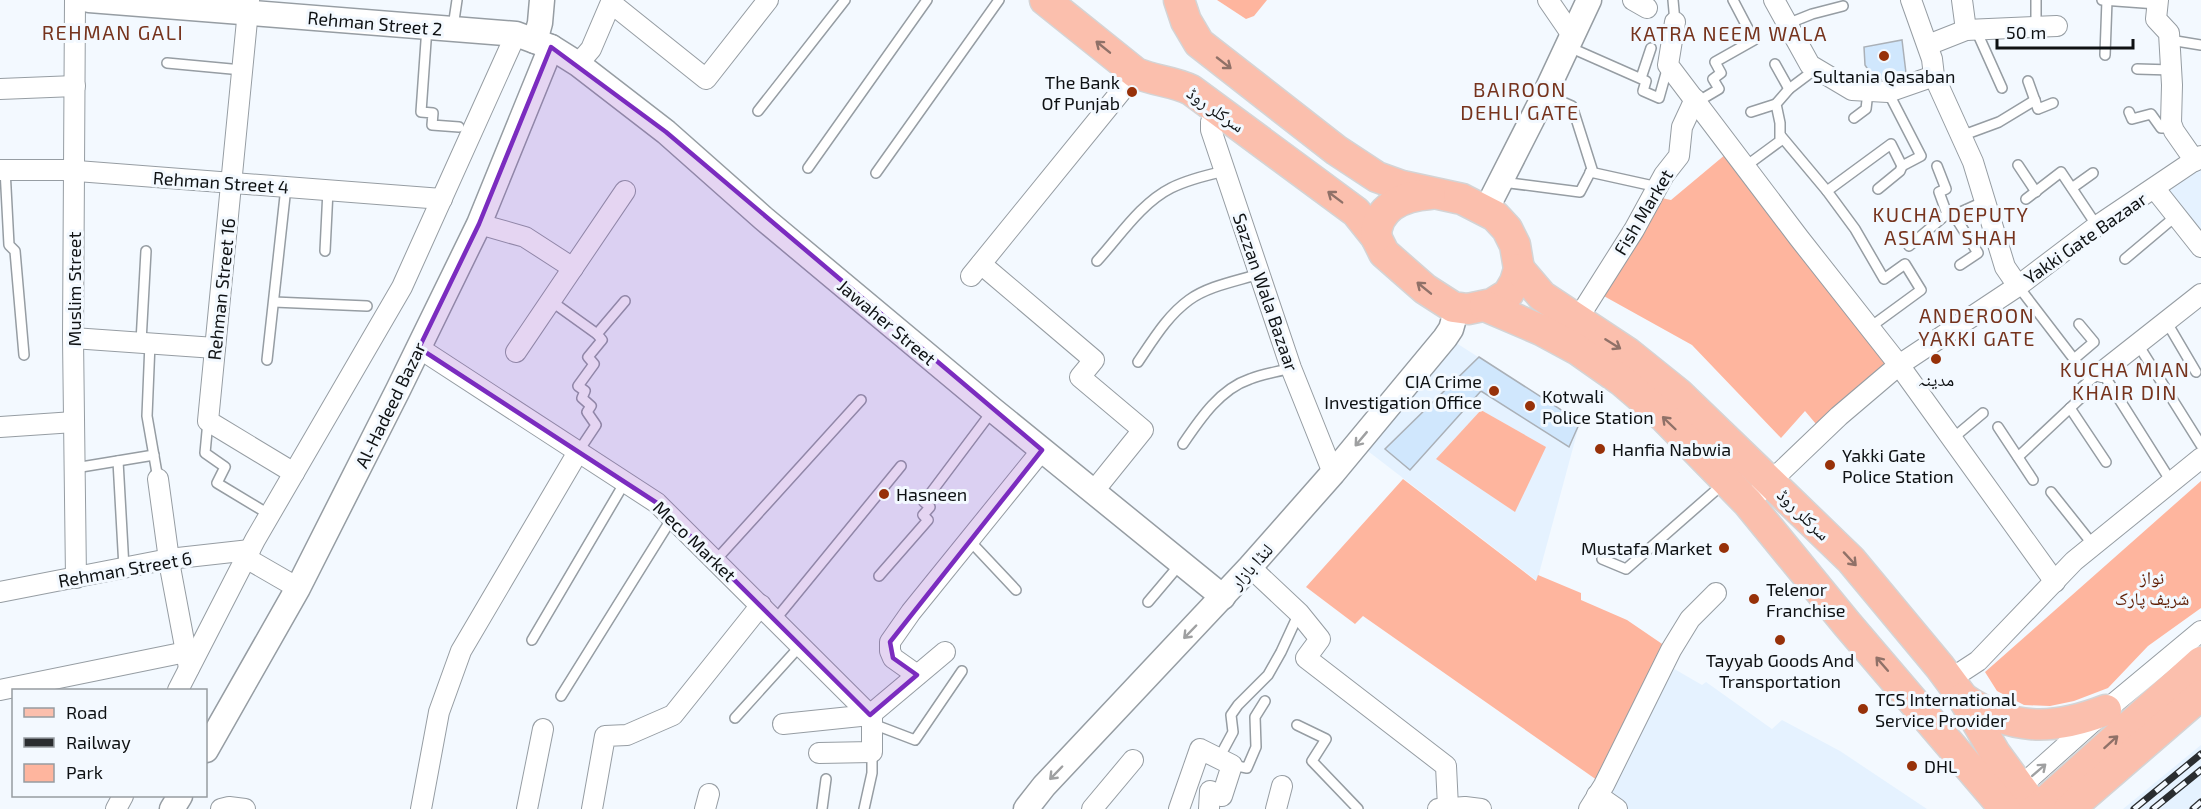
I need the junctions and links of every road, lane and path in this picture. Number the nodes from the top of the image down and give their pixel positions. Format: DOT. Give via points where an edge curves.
graph roads {
  1 [pos="75,0"];
  2 [pos="89,0"];
  3 [pos="457,0"];
  4 [pos="542,0"];
  5 [pos="768,0"];
  6 [pos="845,0"];
  7 [pos="927,0"];
  8 [pos="999,0"];
  9 [pos="1045,0"];
  10 [pos="1179,0"];
  11 [pos="1548,0"];
  12 [pos="1589,0"];
  13 [pos="1672,0"];
  14 [pos="1733,0"];
  15 [pos="1774,0"];
  16 [pos="1911,0"];
  17 [pos="1962,0"];
  18 [pos="2036,0"];
  19 [pos="2102,0"];
  20 [pos="2107,0"];
  21 [pos="612,1"];
  22 [pos="139,2"];
  23 [pos="2158,2"];
  24 [pos="248,6"];
  25 [pos="1843,6"];
  26 [pos="1675,22"];
  27 [pos="1787,24"];
  28 [pos="2057,26"];
  29 [pos="427,27"];
  30 [pos="2036,27"];
  31 [pos="453,29"];
  32 [pos="1971,30"];
  33 [pos="2170,40"];
  34 [pos="534,41"];
  35 [pos="1570,41"];
  36 [pos="1199,43"];
  37 [pos="1928,45"];
  38 [pos="2201,45"];
  39 [pos="1651,48"];
  40 [pos="2104,55"];
  41 [pos="167,63"];
  42 [pos="578,64"];
  43 [pos="1775,64"];
  44 [pos="1668,65"];
  45 [pos="1817,68"];
  46 [pos="2137,69"];
  47 [pos="242,70"];
  48 [pos="2172,70"];
  49 [pos="1136,73"];
  50 [pos="1934,76"];
  51 [pos="1641,78"];
  52 [pos="1166,80"];
  53 [pos="2028,81"];
  54 [pos="75,86"];
  55 [pos="1789,88"];
  56 [pos="2002,88"];
  57 [pos="0,89"];
  58 [pos="1878,92"];
  59 [pos="1545,94"];
  60 [pos="2035,100"];
  61 [pos="1696,101"];
  62 [pos="1776,104"];
  63 [pos="2053,104"];
  64 [pos="1218,110"];
  65 [pos="758,111"];
  66 [pos="1751,112"];
  67 [pos="2128,112"];
  68 [pos="1854,118"];
  69 [pos="459,127"];
  70 [pos="2173,128"];
  71 [pos="1781,136"];
  72 [pos="1961,136"];
  73 [pos="2198,158"];
  74 [pos="2018,165"];
  75 [pos="1746,166"];
  76 [pos="1902,166"];
  77 [pos="1937,166"];
  78 [pos="808,168"];
  79 [pos="2,169"];
  80 [pos="74,171"];
  81 [pos="1225,171"];
  82 [pos="1590,172"];
  83 [pos="876,173"];
  84 [pos="2092,173"];
  85 [pos="1502,182"];
  86 [pos="231,183"];
  87 [pos="286,187"];
  88 [pos="1658,187"];
  89 [pos="2072,188"];
  90 [pos="1878,189"];
  91 [pos="2155,189"];
  92 [pos="328,190"];
  93 [pos="625,191"];
  94 [pos="1827,191"];
  95 [pos="2036,192"];
  96 [pos="1433,193"];
  97 [pos="442,199"];
  98 [pos="2026,199"];
  99 [pos="1985,201"];
  100 [pos="1486,210"];
  101 [pos="1951,214"];
  102 [pos="4,216"];
  103 [pos="2176,216"];
  104 [pos="479,224"];
  105 [pos="2097,226"];
  106 [pos="1376,237"];
  107 [pos="5,246"];
  108 [pos="1909,246"];
  109 [pos="2201,247"];
  110 [pos="146,251"];
  111 [pos="325,251"];
  112 [pos="2125,259"];
  113 [pos="1097,261"];
  114 [pos="1960,265"];
  115 [pos="573,268"];
  116 [pos="1519,269"];
  117 [pos="1259,274"];
  118 [pos="2018,286"];
  119 [pos="2201,294"];
  120 [pos="551,301"];
  121 [pos="626,301"];
  122 [pos="274,302"];
  123 [pos="368,306"];
  124 [pos="1471,307"];
  125 [pos="1577,320"];
  126 [pos="2166,321"];
  127 [pos="2079,324"];
  128 [pos="1869,328"];
  129 [pos="597,334"];
  130 [pos="73,338"];
  131 [pos="146,342"];
  132 [pos="2137,343"];
  133 [pos="215,348"];
  134 [pos="419,348"];
  135 [pos="516,352"];
  136 [pos="24,355"];
  137 [pos="2074,358"];
  138 [pos="267,360"];
  139 [pos="1138,362"];
  140 [pos="1899,365"];
  141 [pos="1291,369"];
  142 [pos="2196,372"];
  143 [pos="2096,376"];
  144 [pos="861,400"];
  145 [pos="2070,408"];
  146 [pos="993,410"];
  147 [pos="1983,413"];
  148 [pos="208,421"];
  149 [pos="74,422"];
  150 [pos="1998,427"];
  151 [pos="0,428"];
  152 [pos="1952,439"];
  153 [pos="1183,444"];
  154 [pos="2201,445"];
  155 [pos="1042,450"];
  156 [pos="578,452"];
  157 [pos="154,455"];
  158 [pos="2018,457"];
  159 [pos="2201,458"];
  160 [pos="118,461"];
  161 [pos="2106,462"];
  162 [pos="902,466"];
  163 [pos="75,468"];
  164 [pos="294,473"];
  165 [pos="1333,473"];
  166 [pos="158,479"];
  167 [pos="1727,480"];
  168 [pos="2033,480"];
  169 [pos="1770,481"];
  170 [pos="626,482"];
  171 [pos="2172,483"];
  172 [pos="1093,492"];
  173 [pos="2051,492"];
  174 [pos="1748,503"];
  175 [pos="270,515"];
  176 [pos="672,518"];
  177 [pos="969,540"];
  178 [pos="2094,546"];
  179 [pos="248,554"];
  180 [pos="169,559"];
  181 [pos="1602,559"];
  182 [pos="715,561"];
  183 [pos="1181,563"];
  184 [pos="1250,567"];
  185 [pos="124,568"];
  186 [pos="879,576"];
  187 [pos="76,578"];
  188 [pos="2055,582"];
  189 [pos="298,588"];
  190 [pos="1016,590"];
  191 [pos="0,592"];
  192 [pos="1716,593"];
  193 [pos="1223,597"];
  194 [pos="1148,602"];
  195 [pos="761,605"];
  196 [pos="1299,613"];
  197 [pos="776,620"];
  198 [pos="2201,631"];
  199 [pos="532,640"];
  200 [pos="801,645"];
  201 [pos="945,652"];
  202 [pos="188,660"];
  203 [pos="2201,662"];
  204 [pos="962,671"];
  205 [pos="917,675"];
  206 [pos="60,684"];
  207 [pos="10,689"];
  208 [pos="178,689"];
  209 [pos="1956,689"];
  210 [pos="2201,695"];
  211 [pos="561,696"];
  212 [pos="1265,701"];
  213 [pos="2106,710"];
  214 [pos="2201,715"];
  215 [pos="735,718"];
  216 [pos="871,720"];
  217 [pos="783,724"];
  218 [pos="1297,725"];
  219 [pos="543,729"];
  220 [pos="207,748"];
  221 [pos="872,752"];
  222 [pos="819,753"];
  223 [pos="1133,760"];
  224 [pos="1226,762"];
  225 [pos="826,779"];
  226 [pos="1282,786"];
  227 [pos="1593,802"];
  228 [pos="2016,805"];
  229 [pos="1442,808"];
  230 [pos="221,809"];
  231 [pos="245,809"];
  232 [pos="422,809"];
  233 [pos="527,809"];
  234 [pos="592,809"];
  235 [pos="822,809"];
  236 [pos="864,809"];
  237 [pos="1026,809"];
  238 [pos="1092,809"];
  239 [pos="1179,809"];
  240 [pos="1209,809"];
  241 [pos="1276,809"];
  242 [pos="1358,809"];
  243 [pos="1481,809"];
  244 [pos="1617,809"];
  245 [pos="2069,809"];
  246 [pos="2090,809"];
  1 -- 54 [label="street, Muslim Street"];
  2 -- 22 [label="street, Rehman Street 2"];
  3 -- 31 [label="lane"];
  4 -- 34 [label="street, Al-Hadeed Bazar"];
  5 -- 21 [label="street" via="706,79"];
  6 -- 65 [label="lane"];
  7 -- 78 [label="lane"];
  8 -- 83 [label="lane"];
  49 -- 9 [label="main road, سرکلر روڈ, one-way"];
  10 -- 36 [label="main road, سرکلر روڈ"];
  11 -- 35 [label="street"];
  12 -- 35 [label="street"];
  13 -- 26 [label="lane"];
  14 -- 61 [label="lane" via="1754,40 1715,62 1721,73 1713,79 1719,89"];
  15 -- 27 [label="street"];
  16 -- 37 [label="street"];
  17 -- 32 [label="street"];
  18 -- 30 [label="lane"];
  19 -- 20 [label="lane"];
  20 -- 23 [label="lane"];
  20 -- 40 [label="lane"];
  21 -- 42 [label="street" via="591,48"];
  22 -- 24 [label="street, Rehman Street 2"];
  23 -- 33 [label="street" via="2156,19 2169,33"];
  24 -- 29 [label="street, Rehman Street 2"];
  24 -- 47 [label="street, Rehman Street 16"];
  25 -- 27 [label="lane"];
  26 -- 44 [label="street"];
  27 -- 45 [label="street" via="1810,65"];
  28 -- 30 [label="street"];
  29 -- 31 [label="street, Rehman Street 2"];
  29 -- 69 [label="lane" via="421,112 433,113 432,125"];
  30 -- 32 [label="street"];
  31 -- 34 [label="street, Rehman Street 2"];
  32 -- 37 [label="street"];
  32 -- 56 [label="lane"];
  33 -- 38 [label="lane"];
  33 -- 48 [label="street"];
  34 -- 42 [label="street, Jawaher Street"];
  34 -- 97 [label="street"];
  34 -- 104 [label="street, Al-Hadeed Bazar"];
  35 -- 51 [label="lane"];
  35 -- 59 [label="street"];
  36 -- 52 [label="main road"];
  36 -- 96 [label="main road, سرکلر روڈ, one-way" via="1336,150 1377,177"];
  37 -- 50 [label="street"];
  39 -- 51 [label="lane"];
  41 -- 47 [label="lane"];
  42 -- 146 [label="street, Jawaher Street" via="666,132"];
  43 -- 55 [label="lane"];
  44 -- 51 [label="lane" via="1659,98 1643,91 1646,81"];
  44 -- 61 [label="street"];
  45 -- 55 [label="lane"];
  45 -- 58 [label="street" via="1852,90"];
  46 -- 48 [label="lane"];
  47 -- 86 [label="street, Rehman Street 16"];
  48 -- 70 [label="street"];
  49 -- 52 [label="main road, سرکلر روڈ"];
  49 -- 172 [label="street" via="976,270 1094,360 1080,377 1143,430"];
  50 -- 58 [label="street"];
  50 -- 72 [label="street"];
  52 -- 64 [label="main road, سرکلر روڈ" via="1191,90"];
  53 -- 60 [label="lane"];
  54 -- 57 [label="street"];
  54 -- 80 [label="street, Muslim Street"];
  55 -- 62 [label="lane"];
  58 -- 68 [label="lane"];
  58 -- 76 [label="lane" via="1921,156"];
  59 -- 82 [label="lane" via="1572,106"];
  59 -- 85 [label="street"];
  60 -- 63 [label="lane" via="2038,109"];
  60 -- 72 [label="lane" via="1999,122"];
  61 -- 75 [label="street"];
  61 -- 88 [label="street, Fish Market" via="1682,127 1679,156"];
  62 -- 66 [label="lane"];
  62 -- 71 [label="lane"];
  64 -- 81 [label="street, Sazzan Wala Bazaar" via="1211,130"];
  106 -- 64 [label="main road, سرکلر روڈ, one-way" via="1356,212"];
  67 -- 70 [label="lane" via="2132,119 2151,114 2161,128"];
  70 -- 73 [label="street"];
  71 -- 75 [label="lane" via="1780,141"];
  71 -- 94 [label="lane"];
  72 -- 99 [label="street"];
  73 -- 91 [label="street, Yakki Gate Bazaar"];
  74 -- 95 [label="lane"];
  75 -- 128 [label="street"];
  76 -- 90 [label="lane"];
  76 -- 94 [label="lane" via="1891,144"];
  77 -- 101 [label="lane" via="1946,189 1939,192"];
  79 -- 80 [label="street, Rehman Street 4"];
  79 -- 102 [label="lane"];
  80 -- 86 [label="street, Rehman Street 4"];
  80 -- 130 [label="street, Muslim Street"];
  81 -- 113 [label="lane" via="1169,189 1142,210"];
  81 -- 117 [label="street, Sazzan Wala Bazaar"];
  82 -- 85 [label="lane" via="1580,192"];
  82 -- 88 [label="lane"];
  84 -- 89 [label="lane"];
  85 -- 100 [label="street"];
  86 -- 87 [label="street, Rehman Street 4"];
  86 -- 133 [label="street, Rehman Street 16"];
  87 -- 92 [label="street, Rehman Street 4"];
  87 -- 122 [label="lane"];
  88 -- 125 [label="street, Fish Market"];
  89 -- 95 [label="lane" via="2061,172"];
  89 -- 105 [label="lane"];
  91 -- 103 [label="street"];
  91 -- 105 [label="street, Yakki Gate Bazaar"];
  92 -- 97 [label="street, Rehman Street 4"];
  92 -- 111 [label="lane"];
  93 -- 115 [label="street"];
  94 -- 128 [label="lane" via="1884,279 1905,264 1921,290"];
  95 -- 98 [label="lane"];
  96 -- 100 [label="main road, سرکلر روڈ" via="1462,199"];
  96 -- 106 [label="main road, سرکلر روڈ" via="1394,204 1383,215"];
  97 -- 164 [label="street" via="402,287"];
  99 -- 101 [label="lane"];
  99 -- 118 [label="street" via="2005,267"];
  100 -- 116 [label="main road, سرکلر روڈ" via="1511,236"];
  101 -- 108 [label="lane"];
  101 -- 114 [label="lane" via="1978,253"];
  102 -- 107 [label="lane"];
  103 -- 109 [label="street"];
  103 -- 112 [label="lane"];
  104 -- 115 [label="street" via="525,237"];
  104 -- 134 [label="street, Al-Hadeed Bazar"];
  105 -- 118 [label="street, Yakki Gate Bazaar"];
  124 -- 106 [label="main road, سرکلر روڈ, one-way" via="1439,299 1400,268"];
  107 -- 136 [label="lane" via="15,251"];
  110 -- 131 [label="lane"];
  115 -- 120 [label="street"];
  116 -- 124 [label="main road" via="1508,294 1497,302"];
  116 -- 125 [label="main road, سرکلر روڈ" via="1542,296"];
  117 -- 139 [label="lane" via="1190,299 1169,319"];
  117 -- 141 [label="street, Sazzan Wala Bazaar"];
  118 -- 137 [label="lane"];
  118 -- 140 [label="street, Yakki Gate Bazaar"];
  119 -- 126 [label="street"];
  120 -- 129 [label="lane"];
  120 -- 135 [label="street"];
  121 -- 129 [label="lane"];
  122 -- 123 [label="lane"];
  122 -- 138 [label="lane"];
  124 -- 165 [label="street, لنڈا بازار, one-way"];
  167 -- 124 [label="main road, سرکلر روڈ, one-way" via="1664,417 1607,370 1560,340"];
  125 -- 169 [label="main road, سرکلر روڈ, one-way" via="1628,353 1679,394"];
  126 -- 132 [label="street"];
  126 -- 142 [label="lane"];
  127 -- 137 [label="lane" via="2094,342"];
  128 -- 140 [label="street"];
  129 -- 156 [label="lane" via="602,340 588,357 594,364 578,386 585,391 582,398 591,406 587,412 596,426"];
  130 -- 131 [label="street"];
  130 -- 149 [label="street, Muslim Street"];
  131 -- 133 [label="street"];
  131 -- 157 [label="lane" via="147,416"];
  132 -- 143 [label="street"];
  132 -- 154 [label="lane"];
  133 -- 148 [label="street, Rehman Street 16"];
  134 -- 156 [label="street, Meco Market"];
  134 -- 189 [label="street, Al-Hadeed Bazar"];
  137 -- 143 [label="lane"];
  140 -- 152 [label="street"];
  140 -- 169 [label="street, Yakki Gate Bazaar"];
  141 -- 153 [label="lane" via="1249,379 1229,389"];
  141 -- 165 [label="street, Sazzan Wala Bazaar"];
  143 -- 145 [label="lane" via="2081,388 2085,394"];
  143 -- 171 [label="lane"];
  144 -- 182 [label="lane"];
  145 -- 158 [label="lane"];
  145 -- 161 [label="lane"];
  146 -- 155 [label="street, Jawaher Street"];
  146 -- 186 [label="lane" via="924,502 930,507 923,515 928,520"];
  147 -- 152 [label="lane"];
  148 -- 164 [label="street"];
  148 -- 175 [label="lane" via="205,453 225,467 217,483"];
  149 -- 151 [label="street"];
  149 -- 163 [label="street, Muslim Street"];
  150 -- 158 [label="lane"];
  152 -- 188 [label="street"];
  155 -- 172 [label="street, Jawaher Street"];
  155 -- 177 [label="street"];
  156 -- 170 [label="street, Meco Market"];
  156 -- 232 [label="street" via="462,651 439,712"];
  157 -- 160 [label="lane"];
  157 -- 166 [label="lane"];
  158 -- 168 [label="lane"];
  159 -- 171 [label="street"];
  160 -- 163 [label="lane"];
  160 -- 185 [label="lane"];
  162 -- 197 [label="lane"];
  163 -- 187 [label="street, Muslim Street"];
  164 -- 175 [label="street"];
  165 -- 184 [label="street, لنڈا بازار"];
  166 -- 180 [label="street"];
  167 -- 174 [label="main road, سرکلر روڈ"];
  167 -- 181 [label="lane" via="1626,569"];
  169 -- 174 [label="street, Yakki Gate Bazaar"];
  169 -- 209 [label="main road, سرکلر روڈ, one-way" via="1851,560"];
  170 -- 176 [label="street, Meco Market"];
  170 -- 199 [label="lane"];
  171 -- 178 [label="street"];
  172 -- 183 [label="street, Jawaher Street"];
  173 -- 178 [label="lane"];
  228 -- 174 [label="main road, سرکلر روڈ, one-way" via="1847,624"];
  175 -- 179 [label="street"];
  176 -- 182 [label="street, Meco Market"];
  176 -- 211 [label="lane"];
  177 -- 190 [label="lane"];
  177 -- 205 [label="street" via="890,642 893,658"];
  178 -- 188 [label="street"];
  179 -- 180 [label="street, Rehman Street 6"];
  179 -- 189 [label="street"];
  179 -- 202 [label="street"];
  180 -- 185 [label="street, Rehman Street 6"];
  180 -- 202 [label="street"];
  182 -- 195 [label="street, Meco Market"];
  183 -- 193 [label="street, Jawaher Street"];
  183 -- 194 [label="lane"];
  184 -- 193 [label="street, لنڈا بازار"];
  184 -- 196 [label="street"];
  185 -- 187 [label="street, Rehman Street 6"];
  187 -- 191 [label="street, Rehman Street 6"];
  188 -- 209 [label="street"];
  189 -- 220 [label="street, Al-Hadeed Bazar"];
  192 -- 227 [label="street" via="1690,619 1671,650"];
  193 -- 237 [label="street, لنڈا بازار, one-way"];
  195 -- 197 [label="street, Meco Market"];
  195 -- 234 [label="street" via="673,715 627,735 605,736"];
  196 -- 224 [label="lane" via="1268,675 1231,715 1233,732"];
  196 -- 229 [label="street" via="1320,639 1306,658 1446,766"];
  197 -- 200 [label="street, Meco Market"];
  198 -- 213 [label="street"];
  200 -- 215 [label="lane"];
  200 -- 216 [label="street, Meco Market"];
  201 -- 205 [label="street"];
  202 -- 206 [label="street"];
  202 -- 208 [label="street"];
  228 -- 203 [label="main road, one-way"];
  204 -- 216 [label="lane" via="915,741"];
  205 -- 216 [label="street"];
  206 -- 207 [label="street"];
  209 -- 213 [label="main road" via="1994,716 2030,725 2066,723"];
  209 -- 228 [label="main road, سرکلر روڈ"];
  210 -- 245 [label="main road"];
  212 -- 224 [label="lane" via="1255,717 1256,747 1247,768"];
  228 -- 213 [label="street, one-way"];
  214 -- 246 [label="street"];
  216 -- 217 [label="street"];
  216 -- 221 [label="street"];
  218 -- 242 [label="lane" via="1326,739 1312,761"];
  219 -- 233 [label="street"];
  221 -- 222 [label="street"];
  221 -- 236 [label="lane"];
  223 -- 238 [label="street"];
  224 -- 239 [label="street" via="1200,749"];
  224 -- 240 [label="street" via="1222,796 1210,791"];
  225 -- 235 [label="lane"];
  226 -- 241 [label="street"];
  227 -- 244 [label="street"];
  229 -- 243 [label="street"];
  230 -- 231 [label="street"];
}
